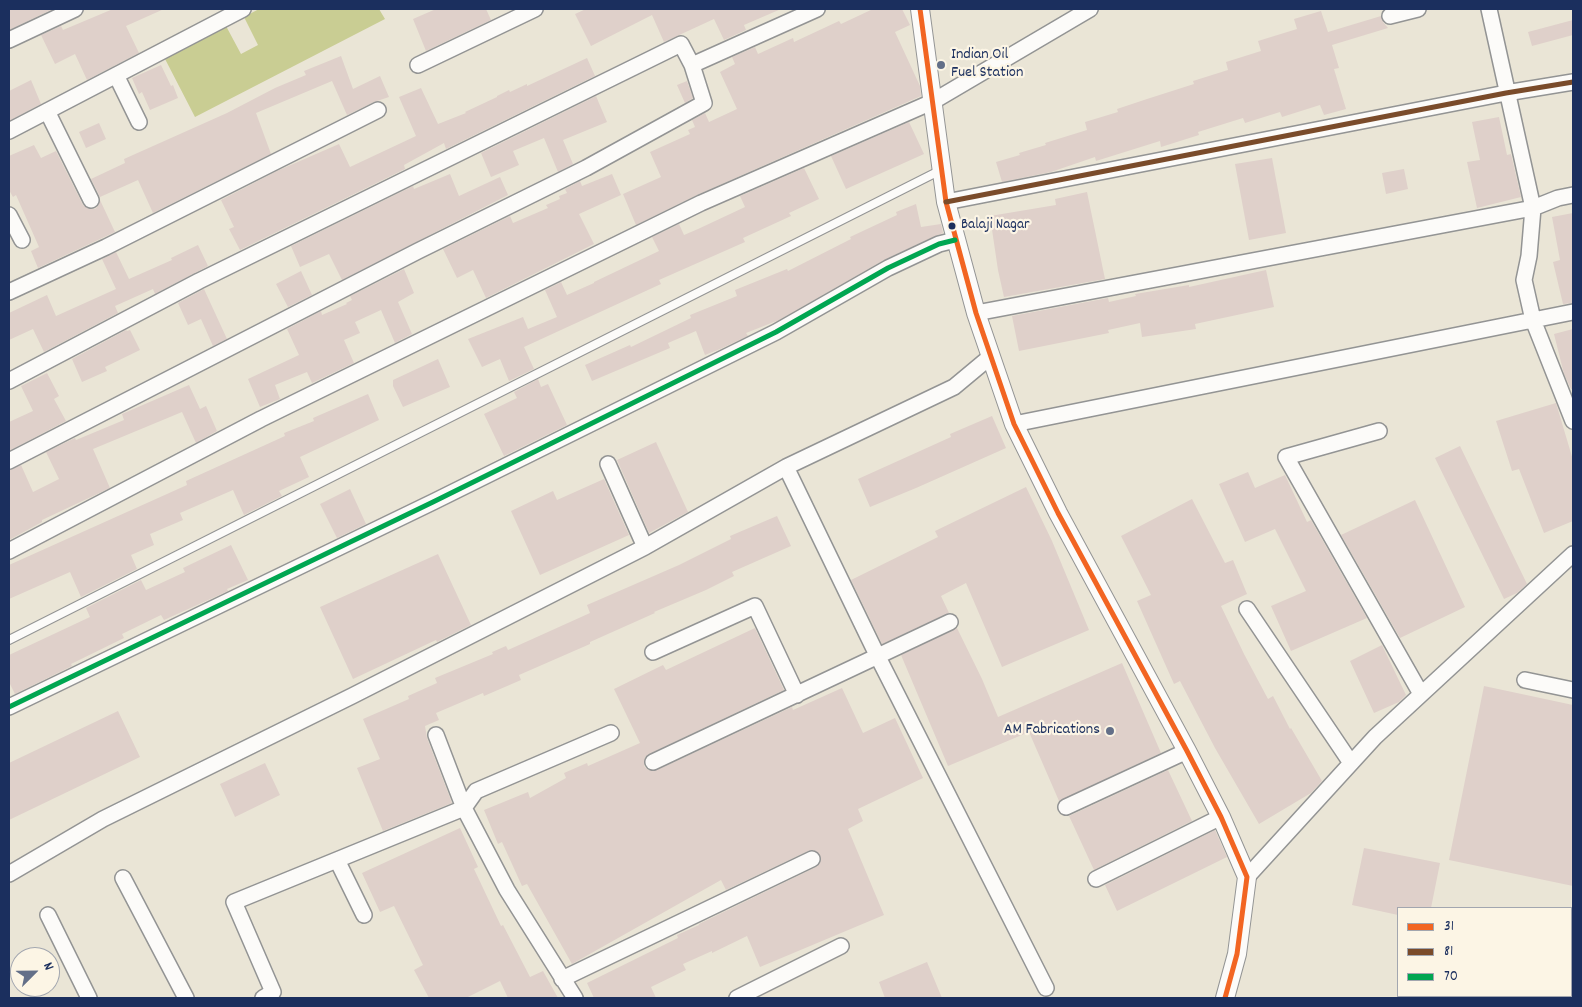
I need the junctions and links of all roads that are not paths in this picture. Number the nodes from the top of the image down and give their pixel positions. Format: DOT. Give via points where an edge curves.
graph roads {
  1 [pos="75,9"];
  2 [pos="243,9"];
  3 [pos="535,9"];
  4 [pos="817,9"];
  5 [pos="920,9"];
  6 [pos="1090,9"];
  7 [pos="1418,9"];
  8 [pos="1489,9"];
  9 [pos="1390,16"];
  10 [pos="9,40"];
  11 [pos="418,65"];
  12 [pos="692,65"];
  13 [pos="116,75"];
  14 [pos="1573,82"];
  15 [pos="1506,93"];
  16 [pos="932,102"];
  17 [pos="378,110"];
  18 [pos="47,111"];
  19 [pos="140,122"];
  20 [pos="9,131"];
  21 [pos="941,170"];
  22 [pos="1573,195"];
  23 [pos="91,200"];
  24 [pos="946,202"];
  25 [pos="1533,208"];
  26 [pos="9,215"];
  27 [pos="22,240"];
  28 [pos="955,240"];
  29 [pos="9,292"];
  30 [pos="1573,312"];
  31 [pos="976,313"];
  32 [pos="1533,320"];
  33 [pos="990,357"];
  34 [pos="9,381"];
  35 [pos="1573,421"];
  36 [pos="1014,424"];
  37 [pos="1379,431"];
  38 [pos="9,462"];
  39 [pos="608,464"];
  40 [pos="786,467"];
  41 [pos="645,546"];
  42 [pos="9,551"];
  43 [pos="1573,554"];
  44 [pos="1247,609"];
  45 [pos="950,622"];
  46 [pos="9,640"];
  47 [pos="653,652"];
  48 [pos="878,657"];
  49 [pos="1525,680"];
  50 [pos="1573,690"];
  51 [pos="1421,694"];
  52 [pos="797,695"];
  53 [pos="9,707"];
  54 [pos="611,733"];
  55 [pos="436,735"];
  56 [pos="1187,751"];
  57 [pos="653,762"];
  58 [pos="1351,763"];
  59 [pos="1066,807"];
  60 [pos="464,808"];
  61 [pos="1221,818"];
  62 [pos="812,859"];
  63 [pos="336,860"];
  64 [pos="9,874"];
  65 [pos="1247,877"];
  66 [pos="123,878"];
  67 [pos="1096,879"];
  68 [pos="48,915"];
  69 [pos="364,915"];
  70 [pos="841,946"];
  71 [pos="562,979"];
  72 [pos="1046,988"];
  73 [pos="89,998"];
  74 [pos="186,998"];
  75 [pos="263,998"];
  76 [pos="575,998"];
  77 [pos="737,998"];
  78 [pos="1225,998"];
  1 -- 10 [label="street"];
  2 -- 13 [label="street"];
  3 -- 11 [label="street"];
  4 -- 12 [label="street"];
  5 -- 16 [label="street"];
  6 -- 16 [label="street"];
  7 -- 9 [label="street"];
  8 -- 15 [label="street"];
  12 -- 34 [label="street" via="681,44 199,281"];
  12 -- 38 [label="street" via="704,103 586,168"];
  13 -- 18 [label="street"];
  13 -- 19 [label="street"];
  14 -- 15 [label="street"];
  15 -- 24 [label="street"];
  15 -- 25 [label="street"];
  16 -- 21 [label="street"];
  16 -- 42 [label="street" via="647,229 262,419"];
  17 -- 29 [label="street" via="106,247"];
  18 -- 20 [label="street"];
  18 -- 23 [label="street"];
  21 -- 24 [label="street"];
  21 -- 46 [label="lane"];
  22 -- 25 [label="street"];
  24 -- 28 [label="street"];
  25 -- 31 [label="street"];
  25 -- 32 [label="street" via="1524,280"];
  26 -- 27 [label="street"];
  28 -- 31 [label="street"];
  28 -- 53 [label="street" via="888,268 776,332"];
  30 -- 32 [label="street"];
  31 -- 33 [label="street"];
  32 -- 35 [label="street"];
  32 -- 36 [label="street"];
  33 -- 36 [label="street"];
  33 -- 40 [label="street" via="954,387"];
  36 -- 56 [label="street" via="1058,513"];
  37 -- 51 [label="street" via="1286,457"];
  39 -- 41 [label="street"];
  40 -- 41 [label="street"];
  40 -- 48 [label="street"];
  41 -- 64 [label="street" via="103,819"];
  43 -- 51 [label="street"];
  44 -- 58 [label="street"];
  45 -- 48 [label="street"];
  47 -- 52 [label="street" via="755,606"];
  48 -- 52 [label="street"];
  48 -- 72 [label="street"];
  49 -- 50 [label="street"];
  51 -- 58 [label="street"];
  52 -- 57 [label="street"];
  54 -- 60 [label="street" via="476,791"];
  55 -- 60 [label="street"];
  56 -- 59 [label="street"];
  56 -- 61 [label="street"];
  58 -- 65 [label="street"];
  60 -- 63 [label="street"];
  60 -- 71 [label="street" via="507,890"];
  61 -- 65 [label="street"];
  61 -- 67 [label="street"];
  62 -- 71 [label="street"];
  63 -- 69 [label="street"];
  63 -- 75 [label="street" via="234,902 273,992"];
  65 -- 78 [label="street" via="1237,954"];
  66 -- 74 [label="street"];
  68 -- 73 [label="street"];
  70 -- 77 [label="street"];
  71 -- 76 [label="street"];
}
